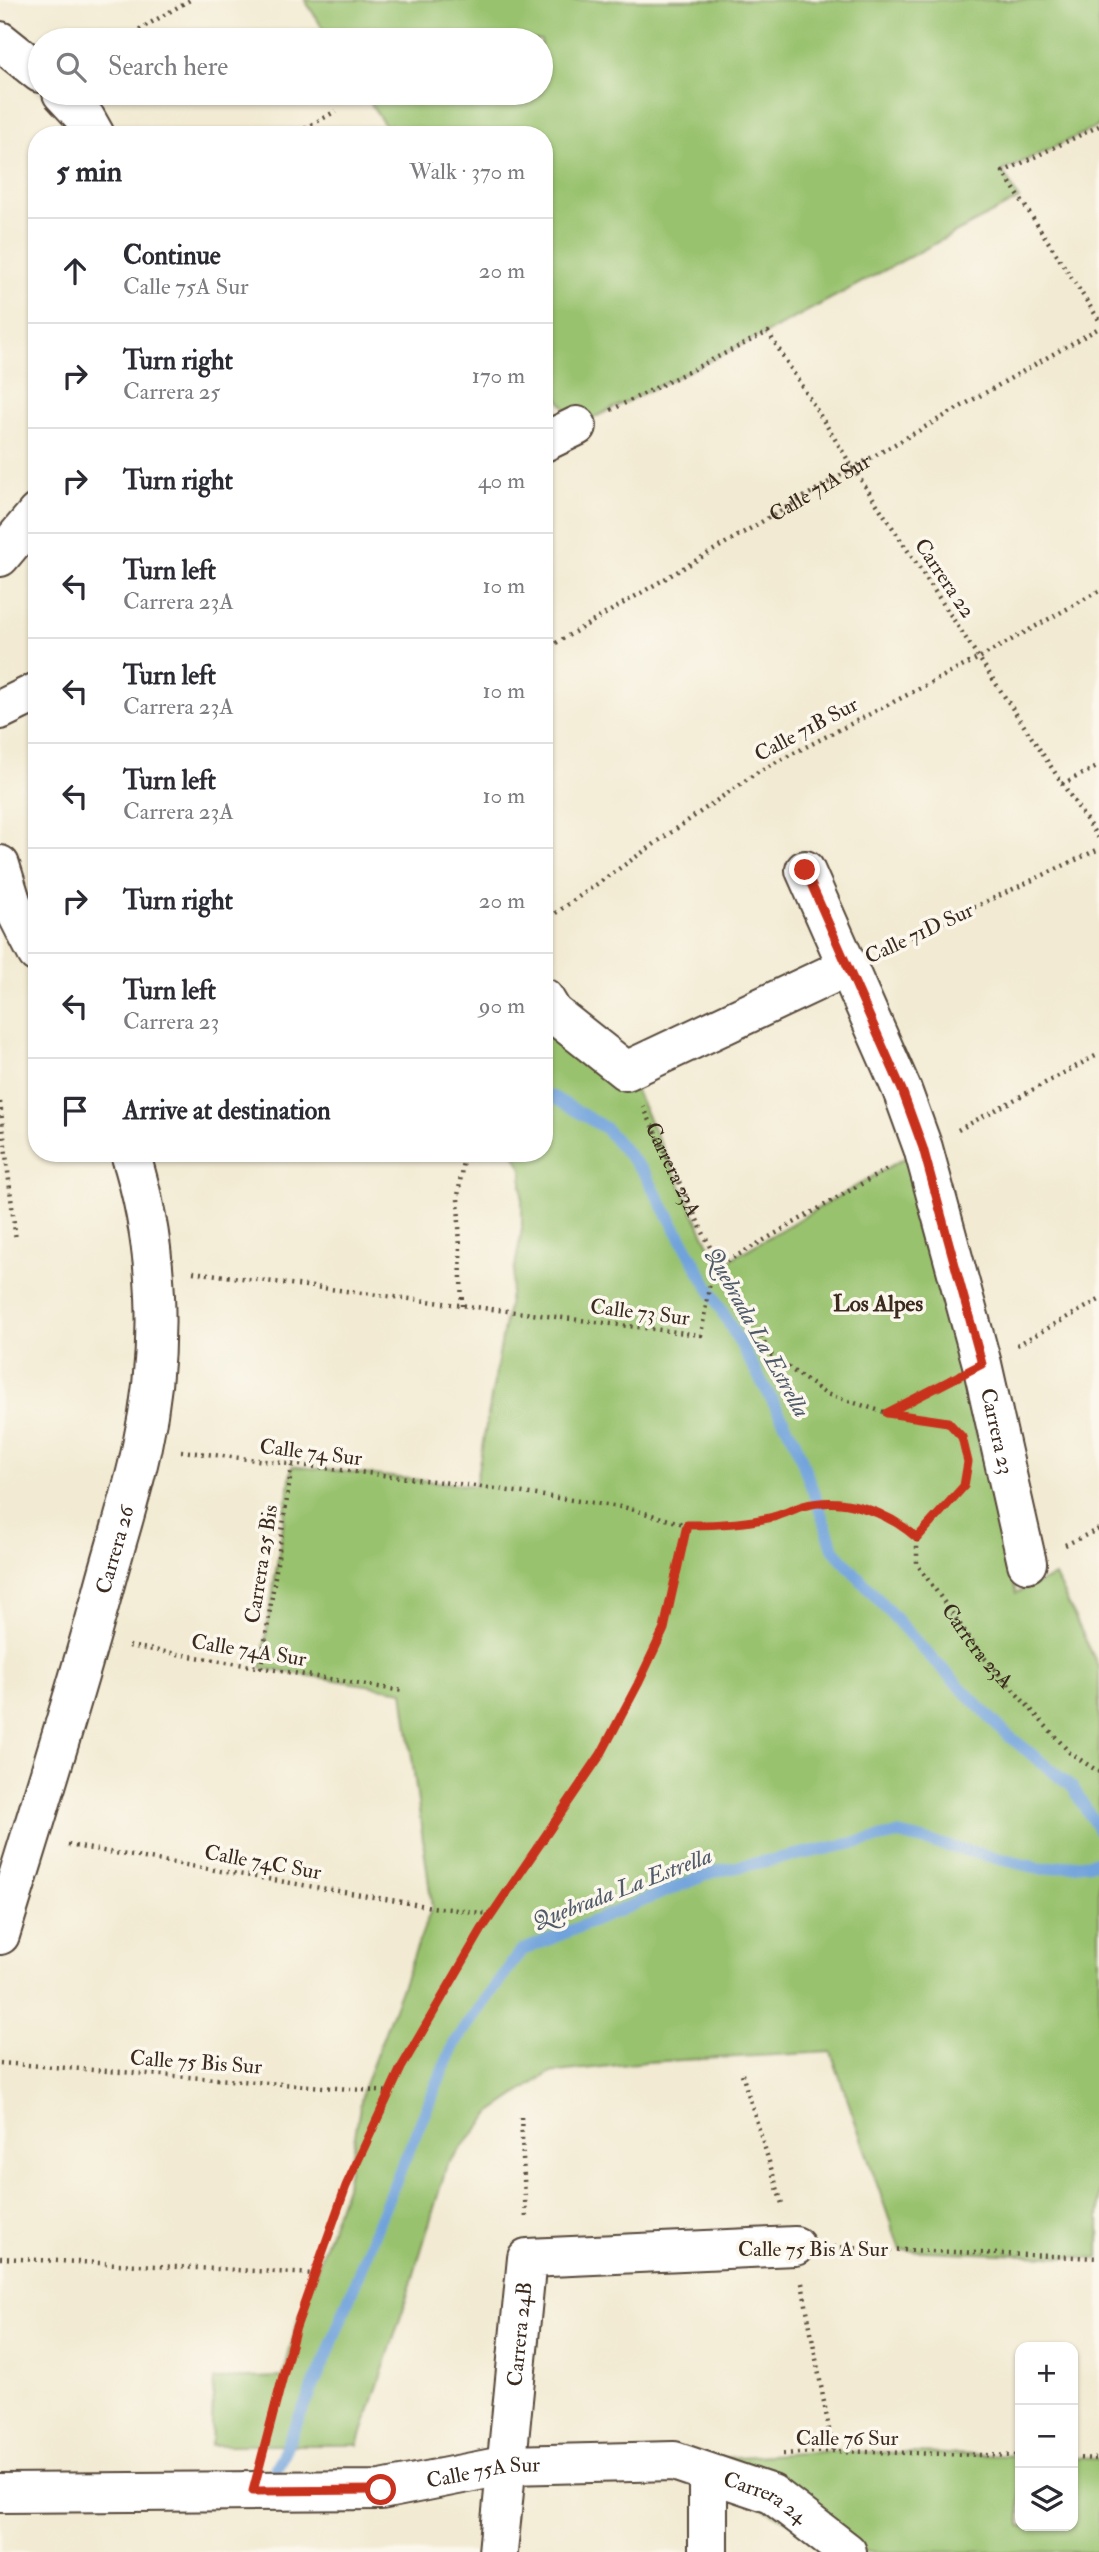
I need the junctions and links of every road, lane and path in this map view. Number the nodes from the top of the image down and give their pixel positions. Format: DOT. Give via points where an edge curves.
graph roads {
  1 [pos="190,0"];
  2 [pos="142,28"];
  3 [pos="0,41"];
  4 [pos="28,63"];
  5 [pos="73,105"];
  6 [pos="336,111"];
  7 [pos="90,126"];
  8 [pos="309,126"];
  9 [pos="1099,126"];
  10 [pos="1099,320"];
  11 [pos="1099,328"];
  12 [pos="560,434"];
  13 [pos="853,468"];
  14 [pos="28,524"];
  15 [pos="0,557"];
  16 [pos="1099,591"];
  17 [pos="553,645"];
  18 [pos="979,657"];
  19 [pos="28,696"];
  20 [pos="0,710"];
  21 [pos="1099,766"];
  22 [pos="1062,784"];
  23 [pos="1099,839"];
  24 [pos="1099,849"];
  25 [pos="0,865"];
  26 [pos="805,870"];
  27 [pos="6,905"];
  28 [pos="553,915"];
  29 [pos="28,939"];
  30 [pos="849,966"];
  31 [pos="553,1013"];
  32 [pos="1099,1054"];
  33 [pos="626,1071"];
  34 [pos="0,1102"];
  35 [pos="923,1148"];
  36 [pos="132,1162"];
  37 [pos="463,1162"];
  38 [pos="16,1241"];
  39 [pos="719,1266"];
  40 [pos="153,1267"];
  41 [pos="1099,1300"];
  42 [pos="463,1306"];
  43 [pos="982,1364"];
  44 [pos="887,1413"];
  45 [pos="955,1429"];
  46 [pos="142,1446"];
  47 [pos="292,1466"];
  48 [pos="966,1474"];
  49 [pos="687,1525"];
  50 [pos="917,1538"];
  51 [pos="1027,1563"];
  52 [pos="90,1640"];
  53 [pos="261,1668"];
  54 [pos="403,1691"];
  55 [pos="1099,1772"];
  56 [pos="29,1838"];
  57 [pos="492,1914"];
  58 [pos="0,1934"];
  59 [pos="0,2063"];
  60 [pos="390,2092"];
  61 [pos="521,2117"];
  62 [pos="795,2246"];
  63 [pos="0,2258"];
  64 [pos="527,2258"];
  65 [pos="1099,2258"];
  66 [pos="315,2274"];
  67 [pos="780,2454"];
  68 [pos="1015,2456"];
  69 [pos="1078,2458"];
  70 [pos="1099,2459"];
  71 [pos="508,2465"];
  72 [pos="691,2467"];
  73 [pos="253,2491"];
  74 [pos="0,2493"];
  75 [pos="498,2552"];
  76 [pos="708,2552"];
  77 [pos="847,2552"];
  1 -- 2 [label="path"];
  3 -- 4 [label="street"];
  5 -- 7 [label="street"];
  6 -- 8 [label="path"];
  9 -- 10 [label="path" via="1003,172"];
  11 -- 13 [label="path, Calle 71A Sur"];
  12 -- 13 [label="path, Carrera 22" via="768,332"];
  13 -- 17 [label="path, Calle 71A Sur"];
  13 -- 18 [label="path, Carrera 22"];
  14 -- 15 [label="street"];
  16 -- 18 [label="path, Calle 71B Sur"];
  18 -- 22 [label="path, Carrera 22"];
  18 -- 28 [label="path, Calle 71B Sur" via="759,771"];
  19 -- 20 [label="street"];
  21 -- 22 [label="path"];
  22 -- 23 [label="path, Carrera 22"];
  24 -- 30 [label="path, Calle 71D Sur"];
  25 -- 27 [label="street"];
  26 -- 30 [label="street, Carrera 23"];
  27 -- 29 [label="street"];
  30 -- 33 [label="street, Calle 71D Sur"];
  30 -- 35 [label="street, Carrera 23"];
  31 -- 33 [label="street"];
  32 -- 35 [label="path, Calle 73 Sur"];
  33 -- 39 [label="path, Carrera 23A"];
  34 -- 38 [label="path"];
  35 -- 39 [label="path, Calle 73 Sur"];
  35 -- 43 [label="street, Carrera 23"];
  36 -- 40 [label="street, Carrera 26"];
  37 -- 42 [label="path" via="458,1197"];
  39 -- 42 [label="path, Calle 73 Sur" via="712,1270 701,1335"];
  39 -- 44 [label="path, Carrera 23A" via="772,1356 826,1394"];
  40 -- 42 [label="path, Calle 73 Sur"];
  40 -- 46 [label="street, Carrera 26" via="156,1337"];
  41 -- 43 [label="path"];
  43 -- 44 [label="path"];
  43 -- 51 [label="street, Carrera 23"];
  44 -- 45 [label="path, Carrera 23A" via="948,1422"];
  46 -- 47 [label="path, Calle 74 Sur"];
  46 -- 52 [label="street, Carrera 26"];
  47 -- 49 [label="path, Calle 74 Sur" via="627,1507"];
  47 -- 53 [label="path, Carrera 25 Bis"];
  48 -- 50 [label="path" via="964,1486"];
  49 -- 50 [label="path, Calle 74 Sur" via="724,1525 827,1503 869,1510 900,1522"];
  49 -- 57 [label="path" via="664,1629 638,1684 601,1754"];
  50 -- 55 [label="path, Carrera 23A" via="917,1564 981,1654 1070,1753"];
  52 -- 53 [label="path, Calle 74A Sur"];
  52 -- 56 [label="street, Carrera 26"];
  53 -- 54 [label="path, Calle 74A Sur"];
  56 -- 57 [label="path, Calle 74C Sur"];
  56 -- 58 [label="street, Carrera 26"];
  57 -- 60 [label="path"];
  59 -- 60 [label="path, Calle 75 Bis Sur"];
  60 -- 66 [label="path" via="346,2186"];
  61 -- 64 [label="path, Carrera 24B"];
  62 -- 64 [label="street, Calle 75 Bis A Sur"];
  62 -- 65 [label="path, Calle 75 Bis A Sur"];
  63 -- 66 [label="path"];
  64 -- 71 [label="street, Carrera 24B"];
  66 -- 73 [label="path" via="295,2330"];
  67 -- 68 [label="path, Calle 76 Sur"];
  69 -- 70 [label="path"];
  71 -- 72 [label="street, Calle 75A Sur"];
  71 -- 73 [label="street, Calle 75A Sur" via="381,2490"];
  71 -- 75 [label="street, Carrera 24B"];
  72 -- 76 [label="street"];
  72 -- 77 [label="street, Carrera 24" via="772,2494"];
  73 -- 74 [label="street, Calle 75A Sur"];
}
